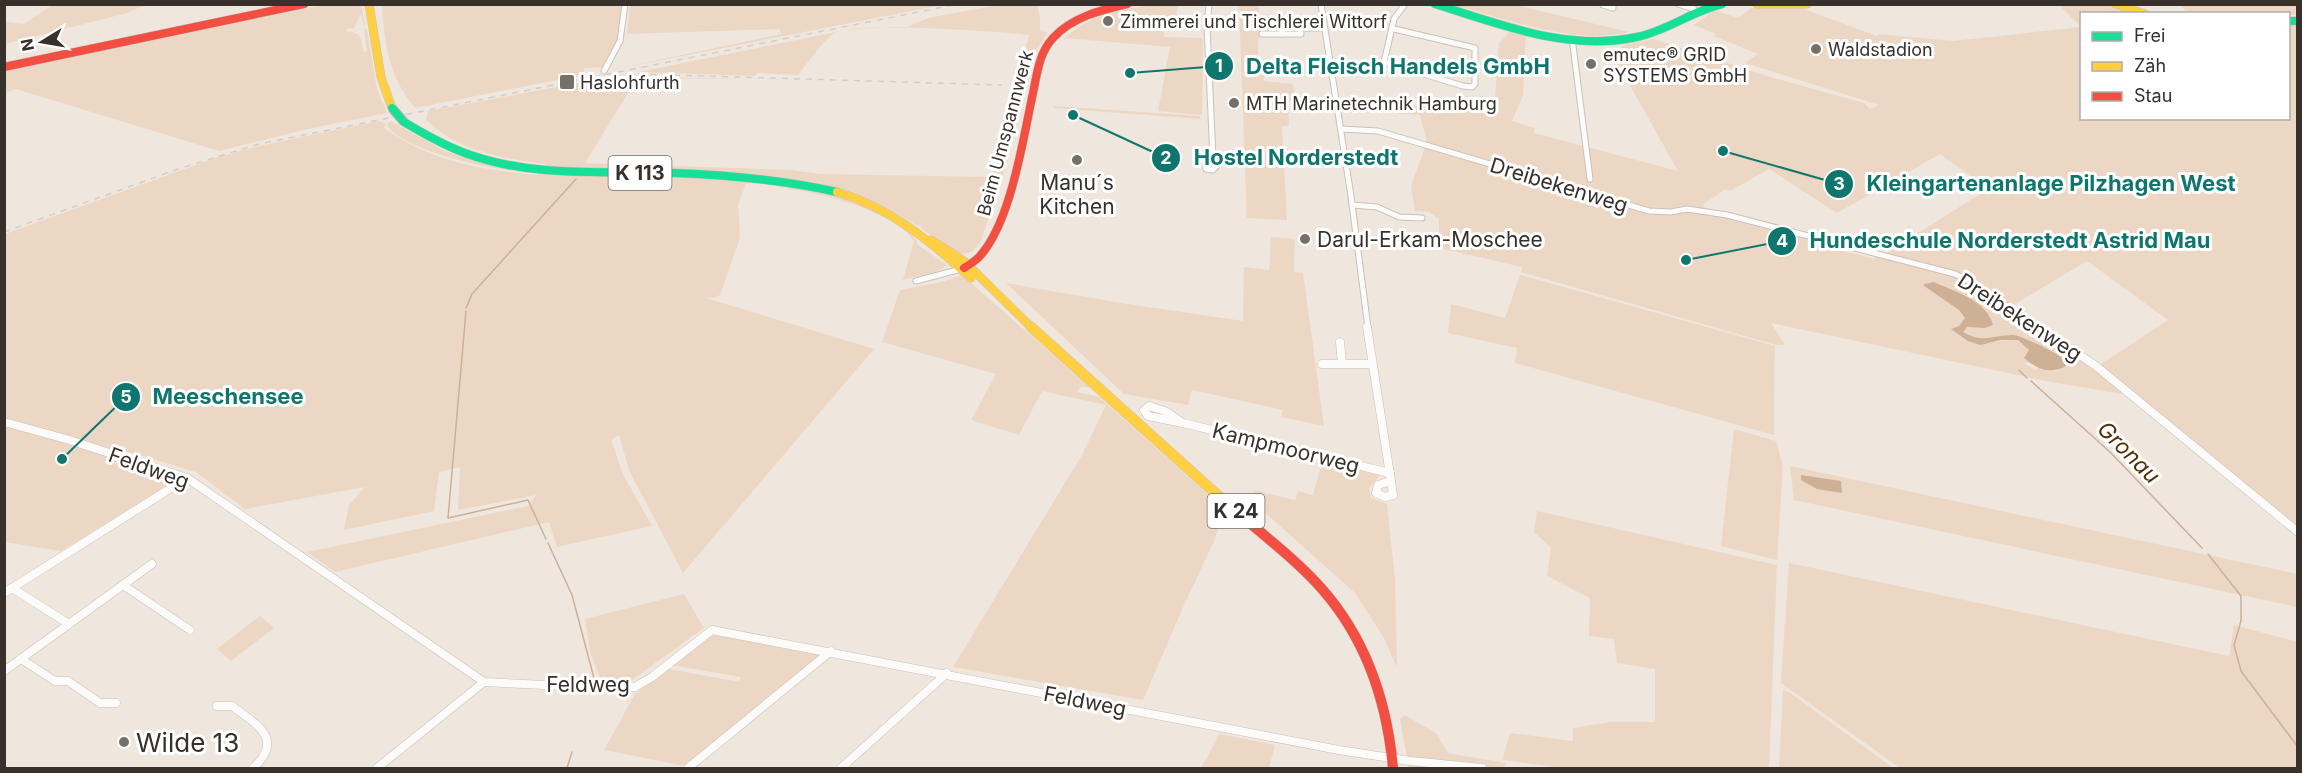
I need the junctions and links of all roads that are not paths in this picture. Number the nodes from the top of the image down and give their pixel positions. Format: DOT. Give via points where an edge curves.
graph roads {
  1 [pos="304,4"];
  2 [pos="625,4"];
  3 [pos="1127,4"];
  4 [pos="1209,4"];
  5 [pos="1322,4"];
  6 [pos="1405,4"];
  7 [pos="1604,4"];
  8 [pos="1613,4"];
  9 [pos="1678,4"];
  10 [pos="1722,4"];
  11 [pos="1757,4"];
  12 [pos="1807,4"];
  13 [pos="2116,4"];
  14 [pos="1436,5"];
  15 [pos="1777,5"];
  16 [pos="368,6"];
  17 [pos="1694,9"];
  18 [pos="2139,12"];
  19 [pos="1324,28"];
  20 [pos="1394,29"];
  21 [pos="1262,34"];
  22 [pos="1575,42"];
  23 [pos="4,67"];
  24 [pos="604,71"];
  25 [pos="1341,129"];
  26 [pos="1213,158"];
  27 [pos="1590,179"];
  28 [pos="1352,205"];
  29 [pos="1422,218"];
  30 [pos="963,265"];
  31 [pos="916,281"];
  32 [pos="1340,342"];
  33 [pos="1342,363"];
  34 [pos="1322,364"];
  35 [pos="1372,364"];
  36 [pos="1121,408"];
  37 [pos="4,422"];
  38 [pos="1182,423"];
  39 [pos="187,478"];
  40 [pos="2298,532"];
  41 [pos="152,564"];
  42 [pos="123,585"];
  43 [pos="12,588"];
  44 [pos="4,593"];
  45 [pos="69,624"];
  46 [pos="190,630"];
  47 [pos="831,651"];
  48 [pos="21,659"];
  49 [pos="4,671"];
  50 [pos="947,673"];
  51 [pos="484,682"];
  52 [pos="116,703"];
  53 [pos="217,706"];
  54 [pos="1393,764"];
  55 [pos="253,768"];
  56 [pos="377,768"];
  57 [pos="688,768"];
  58 [pos="841,768"];
  59 [pos="1482,768"];
  1 -- 23 [label="main road"];
  2 -- 24 [label="street" via="620,41"];
  3 -- 30 [label="main road, Beim Umspannwerk" via="1074,21 1047,45 1001,212 987,248"];
  4 -- 26 [label="street"];
  5 -- 19 [label="street"];
  6 -- 20 [label="street" via="1394,19"];
  7 -- 8 [label="street" via="1609,8"];
  9 -- 17 [label="street"];
  10 -- 17 [label="main road"];
  11 -- 15 [label="main road"];
  12 -- 15 [label="main road"];
  13 -- 18 [label="main road"];
  14 -- 22 [label="main road"];
  16 -- 30 [label="main road, K 113, bridge" via="383,88 392,108 419,134 441,146 503,164 554,170 755,178 823,188 882,208 950,250"];
  17 -- 22 [label="main road" via="1638,37"];
  19 -- 21 [label="street" via="1300,28 1301,34"];
  19 -- 25 [label="street"];
  20 -- 20 [label="street" via="1475,48 1475,84 1463,86 1384,62"];
  22 -- 27 [label="street"];
  25 -- 28 [label="street"];
  25 -- 40 [label="street, Dreibekenweg" via="1378,131 1649,211 1687,209 1726,216 1955,274 1993,295 2096,366"];
  28 -- 29 [label="street"];
  28 -- 35 [label="street"];
  30 -- 31 [label="street, Beim Umspannwerk"];
  30 -- 36 [label="main road, K 113"];
  32 -- 33 [label="street"];
  33 -- 34 [label="street"];
  33 -- 35 [label="street"];
  35 -- 38 [label="street, Kampmoorweg" via="1391,477"];
  36 -- 54 [label="main road, K 24" via="1299,566 1335,606 1376,677 1387,713"];
  37 -- 39 [label="street, Feldweg"];
  39 -- 43 [label="street"];
  39 -- 51 [label="street, Feldweg"];
  41 -- 42 [label="street"];
  42 -- 45 [label="street"];
  42 -- 46 [label="street"];
  43 -- 44 [label="street"];
  43 -- 45 [label="street"];
  45 -- 48 [label="street"];
  47 -- 50 [label="street, Feldweg"];
  47 -- 51 [label="street, Feldweg" via="712,630 635,687"];
  47 -- 57 [label="street"];
  48 -- 49 [label="street"];
  48 -- 52 [label="street" via="55,681 68,681 100,703"];
  50 -- 54 [label="street, Feldweg"];
  50 -- 58 [label="street"];
  51 -- 56 [label="street"];
  53 -- 55 [label="street" via="232,706 267,736 270,748"];
  54 -- 59 [label="street, Feldweg"];
}
